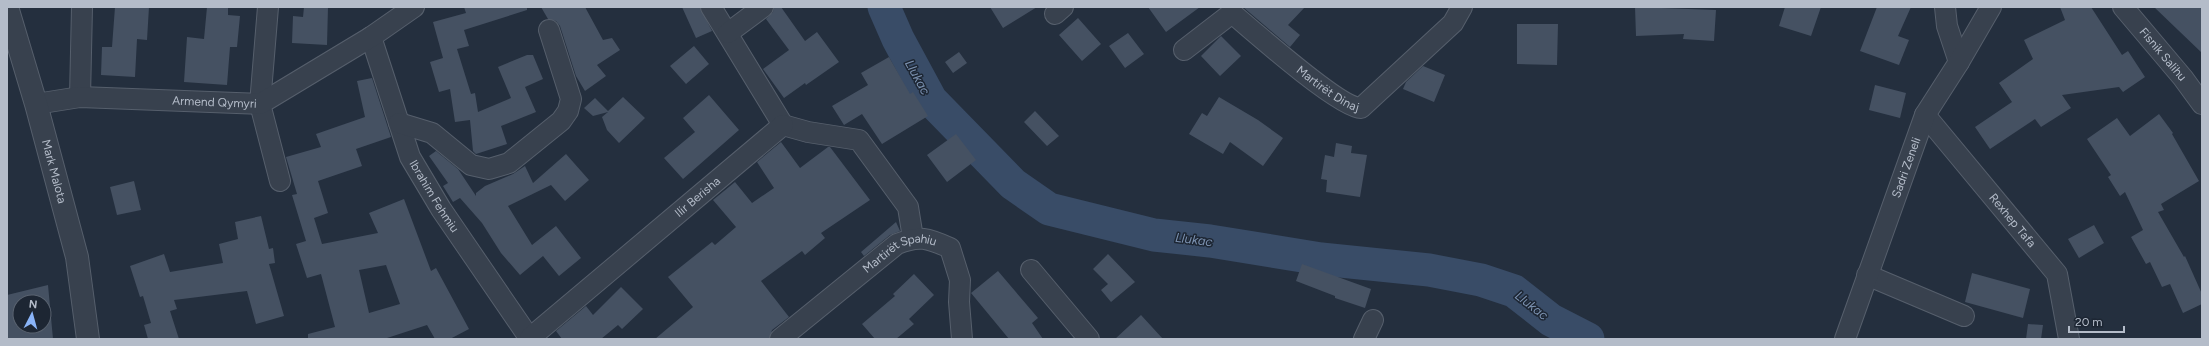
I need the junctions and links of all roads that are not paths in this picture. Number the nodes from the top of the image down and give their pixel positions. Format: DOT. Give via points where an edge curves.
graph roads {
  1 [pos="7,7"];
  2 [pos="82,7"];
  3 [pos="268,7"];
  4 [pos="414,7"];
  5 [pos="711,7"];
  6 [pos="763,7"];
  7 [pos="1462,7"];
  8 [pos="1945,7"];
  9 [pos="1991,7"];
  10 [pos="2123,7"];
  11 [pos="549,30"];
  12 [pos="728,33"];
  13 [pos="371,37"];
  14 [pos="1184,50"];
  15 [pos="1959,62"];
  16 [pos="80,97"];
  17 [pos="36,104"];
  18 [pos="260,104"];
  19 [pos="2202,104"];
  20 [pos="1925,116"];
  21 [pos="399,123"];
  22 [pos="783,124"];
  23 [pos="280,181"];
  24 [pos="913,238"];
  25 [pos="1031,270"];
  26 [pos="1867,275"];
  27 [pos="1964,316"];
  28 [pos="1373,320"];
  29 [pos="88,339"];
  30 [pos="530,339"];
  31 [pos="780,339"];
  32 [pos="962,339"];
  33 [pos="1089,339"];
  34 [pos="1364,339"];
  35 [pos="1845,339"];
  36 [pos="2069,339"];
  1 -- 17 [label="street, Mark Malota"];
  2 -- 16 [label="street"];
  3 -- 18 [label="street"];
  4 -- 13 [label="street, Armend Qymyri"];
  5 -- 12 [label="street"];
  6 -- 12 [label="street"];
  7 -- 14 [label="street, Martirët Dinaj" via="1453,23 1361,108 1354,108 1319,85 1232,13"];
  8 -- 15 [label="street" via="1947,26"];
  9 -- 15 [label="street, Sadri Zeneli"];
  10 -- 19 [label="street, Fisnik Salihu"];
  11 -- 21 [label="street" via="571,99 568,112 561,121 509,163 489,169 471,165 432,133"];
  12 -- 22 [label="street"];
  13 -- 18 [label="street, Armend Qymyri"];
  13 -- 21 [label="street, Ibrahim Fehmiu"];
  15 -- 20 [label="street, Sadri Zeneli"];
  16 -- 17 [label="street, Armend Qymyri"];
  16 -- 18 [label="street, Armend Qymyri"];
  17 -- 29 [label="street, Mark Malota" via="77,257"];
  18 -- 23 [label="street"];
  20 -- 26 [label="street, Sadri Zeneli"];
  20 -- 36 [label="street, Rexhep Tafa" via="2057,274"];
  21 -- 30 [label="street, Ibrahim Fehmiu" via="410,157 437,202"];
  22 -- 24 [label="street" via="808,132 860,140 908,207"];
  22 -- 30 [label="street, Ilir Berisha"];
  24 -- 31 [label="street, Martirët Spahiu" via="897,244"];
  24 -- 32 [label="street, Martirët Spahiu" via="930,239 950,248 960,280"];
  25 -- 33 [label="street"];
  26 -- 27 [label="street"];
  26 -- 35 [label="street, Sadri Zeneli"];
  28 -- 34 [label="street"];
}
